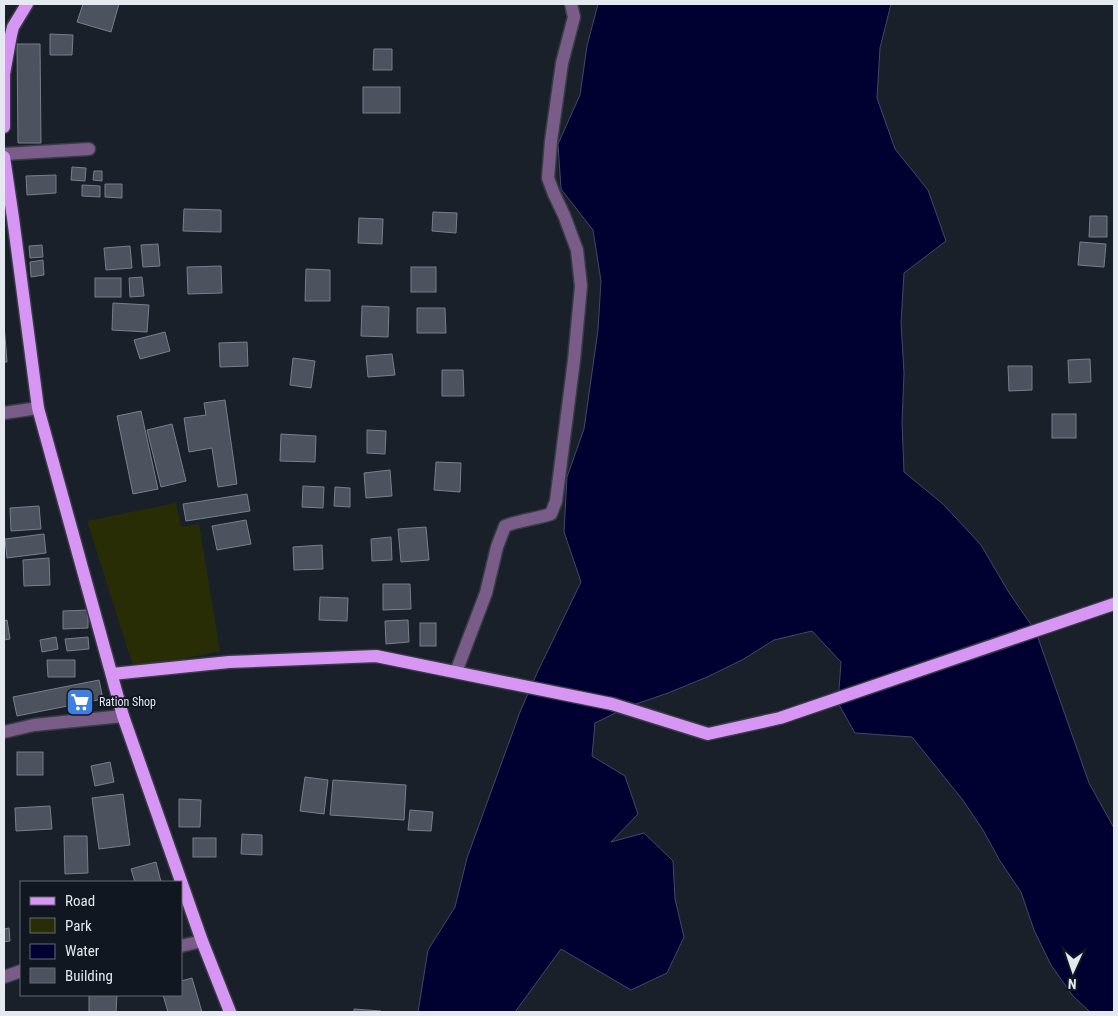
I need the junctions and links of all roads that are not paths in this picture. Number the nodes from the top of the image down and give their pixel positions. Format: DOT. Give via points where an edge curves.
graph roads {
  1 [pos="26,4"];
  2 [pos="572,4"];
  3 [pos="4,74"];
  4 [pos="4,127"];
  5 [pos="89,149"];
  6 [pos="4,156"];
  7 [pos="38,408"];
  8 [pos="4,413"];
  9 [pos="1114,604"];
  10 [pos="456,672"];
  11 [pos="112,674"];
  12 [pos="123,716"];
  13 [pos="4,732"];
  14 [pos="181,881"];
  15 [pos="182,884"];
  16 [pos="202,941"];
  17 [pos="182,946"];
  18 [pos="20,972"];
  19 [pos="4,977"];
  20 [pos="230,1012"];
  1 -- 3 [label="main road" via="13,27"];
  2 -- 10 [label="street" via="574,17 562,63 548,178 577,250 581,286 556,501 551,514 505,526 486,593"];
  3 -- 4 [label="main road"];
  5 -- 6 [label="street"];
  6 -- 7 [label="main road"];
  7 -- 8 [label="street"];
  7 -- 11 [label="main road"];
  9 -- 10 [label="main road" via="780,718 708,734 612,704"];
  10 -- 11 [label="main road" via="376,656 229,662"];
  11 -- 12 [label="main road"];
  12 -- 13 [label="street" via="34,724"];
  12 -- 14 [label="main road"];
  15 -- 16 [label="main road"];
  16 -- 17 [label="street"];
  16 -- 20 [label="main road"];
  18 -- 19 [label="street"];
}
